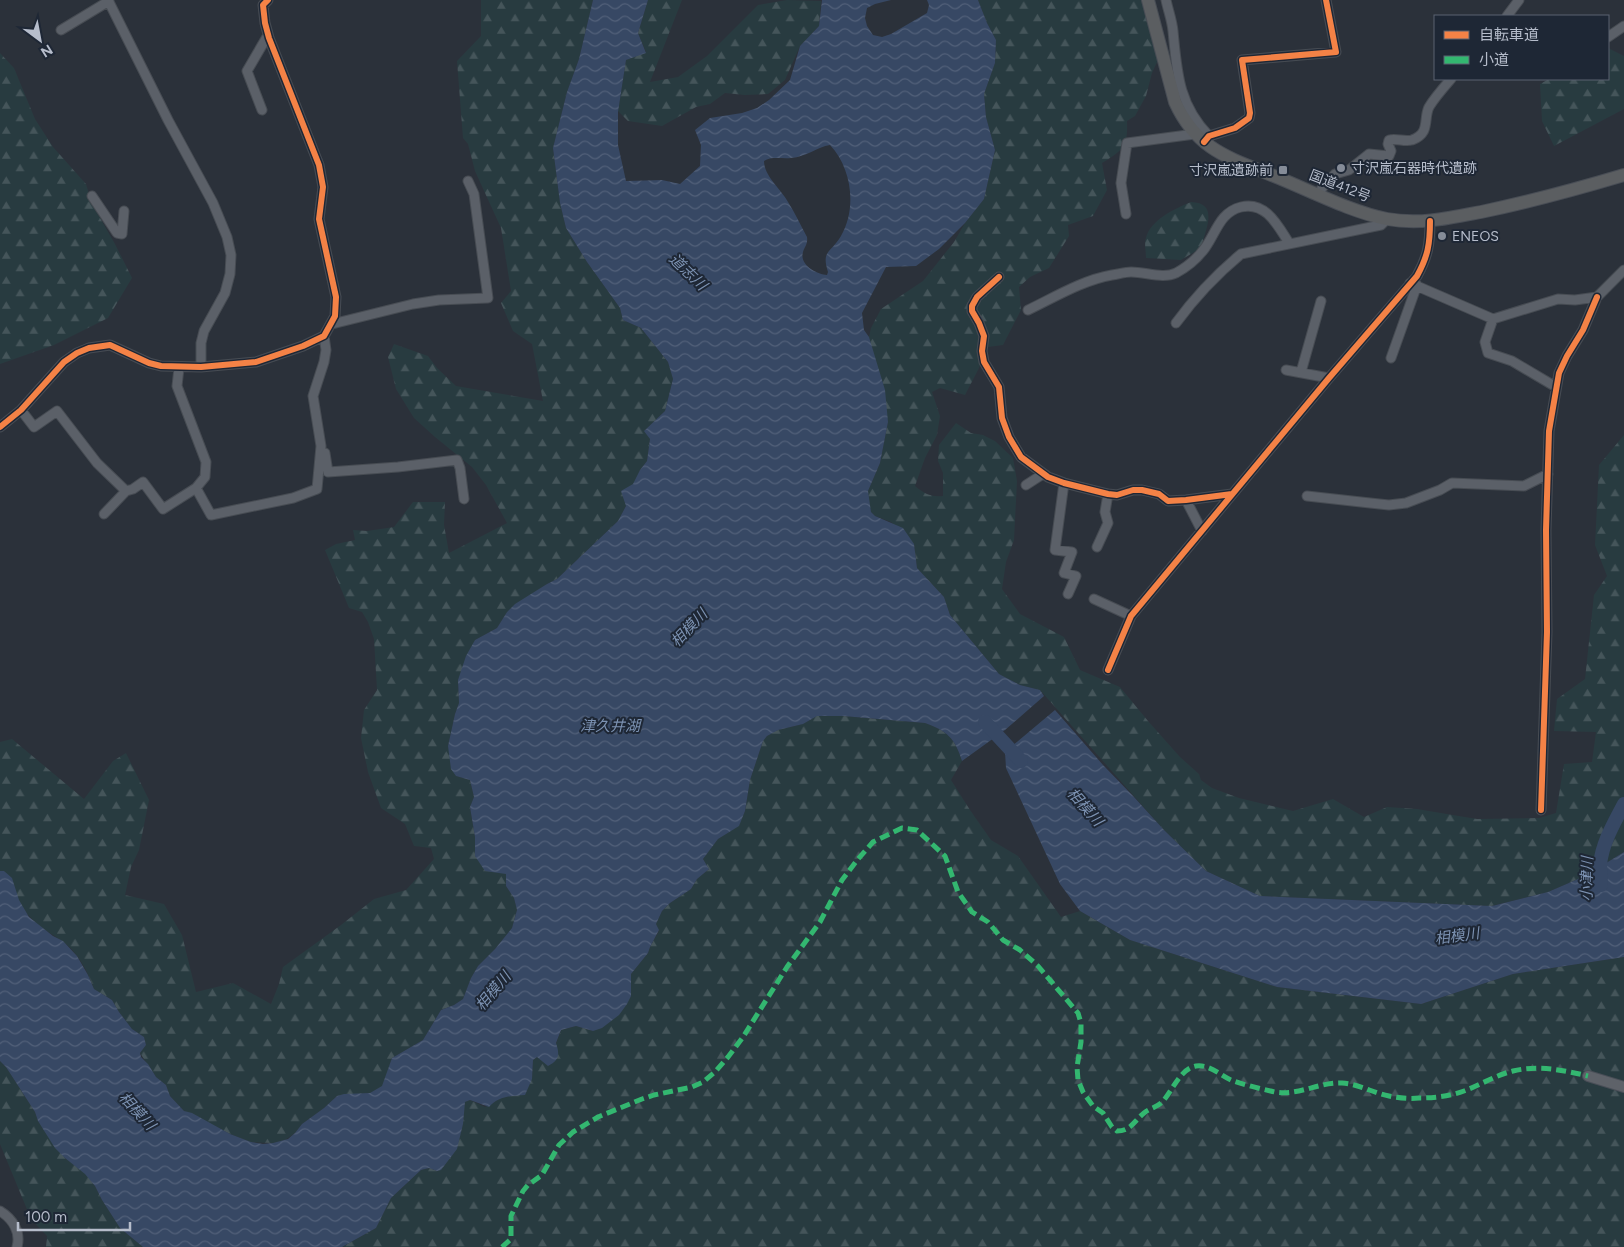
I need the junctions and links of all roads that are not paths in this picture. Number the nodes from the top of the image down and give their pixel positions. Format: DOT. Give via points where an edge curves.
graph roads {
  1 [pos="268,0"];
  2 [pos="1148,0"];
  3 [pos="1166,0"];
  4 [pos="1326,0"];
  5 [pos="1518,0"];
  6 [pos="109,1"];
  7 [pos="1507,15"];
  8 [pos="1624,26"];
  9 [pos="61,30"];
  10 [pos="268,34"];
  11 [pos="1609,36"];
  12 [pos="1450,80"];
  13 [pos="262,110"];
  14 [pos="1202,137"];
  15 [pos="1624,175"];
  16 [pos="468,181"];
  17 [pos="1319,195"];
  18 [pos="92,196"];
  19 [pos="124,212"];
  20 [pos="1126,214"];
  21 [pos="1387,219"];
  22 [pos="1430,221"];
  23 [pos="1289,243"];
  24 [pos="1624,270"];
  25 [pos="999,277"];
  26 [pos="1414,284"];
  27 [pos="1597,297"];
  28 [pos="1321,301"];
  29 [pos="1028,310"];
  30 [pos="1493,319"];
  31 [pos="1176,323"];
  32 [pos="332,324"];
  33 [pos="324,336"];
  34 [pos="1391,358"];
  35 [pos="201,367"];
  36 [pos="179,368"];
  37 [pos="1286,370"];
  38 [pos="1301,372"];
  39 [pos="1329,378"];
  40 [pos="1556,387"];
  41 [pos="21,410"];
  42 [pos="0,427"];
  43 [pos="321,446"];
  44 [pos="1043,474"];
  45 [pos="1548,474"];
  46 [pos="1064,483"];
  47 [pos="1026,485"];
  48 [pos="196,488"];
  49 [pos="126,490"];
  50 [pos="1108,494"];
  51 [pos="1232,494"];
  52 [pos="1307,496"];
  53 [pos="464,499"];
  54 [pos="1186,500"];
  55 [pos="104,514"];
  56 [pos="1202,531"];
  57 [pos="1097,547"];
  58 [pos="1068,594"];
  59 [pos="1094,599"];
  60 [pos="1131,616"];
  61 [pos="1108,670"];
  62 [pos="1541,810"];
  63 [pos="1588,1076"];
  64 [pos="1624,1086"];
  65 [pos="0,1211"];
  66 [pos="16,1247"];
  1 -- 10 [label="street" via="262,5"];
  2 -- 14 [label="highway, 国道412号" via="1175,102 1181,115"];
  3 -- 14 [label="street" via="1182,94"];
  4 -- 14 [label="street" via="1336,52 1242,60 1249,118 1235,128"];
  5 -- 7 [label="street"];
  6 -- 9 [label="street"];
  6 -- 35 [label="street" via="213,203 227,237 231,255 230,274 225,293 204,331"];
  8 -- 11 [label="street"];
  10 -- 13 [label="street" via="247,71"];
  10 -- 32 [label="street" via="321,176 323,187 319,219 336,297"];
  12 -- 17 [label="street" via="1428,108 1421,134 1408,141 1389,140 1389,156 1368,154 1349,170 1335,174"];
  14 -- 17 [label="highway, 国道412号" via="1231,159"];
  14 -- 20 [label="street" via="1127,143 1120,183"];
  15 -- 22 [label="highway, 国道412号" via="1502,208"];
  16 -- 32 [label="street" via="474,194 488,298 430,301"];
  17 -- 21 [label="highway, 国道412号"];
  18 -- 19 [label="street" via="117,233 122,234"];
  21 -- 22 [label="highway, 国道412号"];
  21 -- 23 [label="street" via="1381,225"];
  22 -- 26 [label="street" via="1430,245"];
  23 -- 29 [label="street" via="1265,210 1242,207 1221,220 1194,261 1176,273 1167,277 1131,272 1110,275 1087,282"];
  23 -- 31 [label="street" via="1241,254 1223,268"];
  24 -- 27 [label="street"];
  25 -- 44 [label="street" via="977,297 972,311 984,336 984,362 999,387 1002,418 1009,437 1022,457"];
  26 -- 30 [label="street"];
  26 -- 34 [label="street"];
  26 -- 39 [label="street"];
  27 -- 30 [label="street" via="1558,299"];
  27 -- 40 [label="street" via="1584,330 1559,373"];
  28 -- 38 [label="street"];
  30 -- 40 [label="street" via="1485,342 1488,353 1512,361"];
  32 -- 33 [label="street"];
  33 -- 35 [label="street" via="256,362"];
  33 -- 43 [label="street" via="324,362 313,396"];
  35 -- 36 [label="street"];
  36 -- 41 [label="street" via="149,363 110,345 89,348 64,362"];
  36 -- 48 [label="street" via="177,386 206,462 205,477"];
  37 -- 38 [label="street"];
  38 -- 39 [label="street"];
  39 -- 51 [label="street"];
  40 -- 45 [label="street" via="1549,431"];
  41 -- 42 [label="street"];
  41 -- 49 [label="street" via="34,427 57,411 97,463"];
  43 -- 48 [label="street" via="317,489 293,498 211,515"];
  43 -- 53 [label="street" via="326,454 328,472 457,460"];
  44 -- 46 [label="street"];
  44 -- 47 [label="street"];
  45 -- 52 [label="street" via="1524,486 1452,483 1406,503 1379,504"];
  45 -- 62 [label="street" via="1548,632"];
  46 -- 50 [label="street"];
  46 -- 58 [label="street" via="1055,550 1072,552 1064,574 1076,576"];
  48 -- 49 [label="street" via="163,509 143,482"];
  49 -- 55 [label="street"];
  50 -- 54 [label="street" via="1142,490 1158,494 1168,501"];
  50 -- 57 [label="street" via="1105,512 1108,523"];
  51 -- 54 [label="street"];
  51 -- 56 [label="street"];
  54 -- 56 [label="street"];
  56 -- 60 [label="street"];
  59 -- 60 [label="street"];
  60 -- 61 [label="street"];
  63 -- 64 [label="main road"];
  65 -- 66 [label="street" via="12,1220 16,1228"];
}
